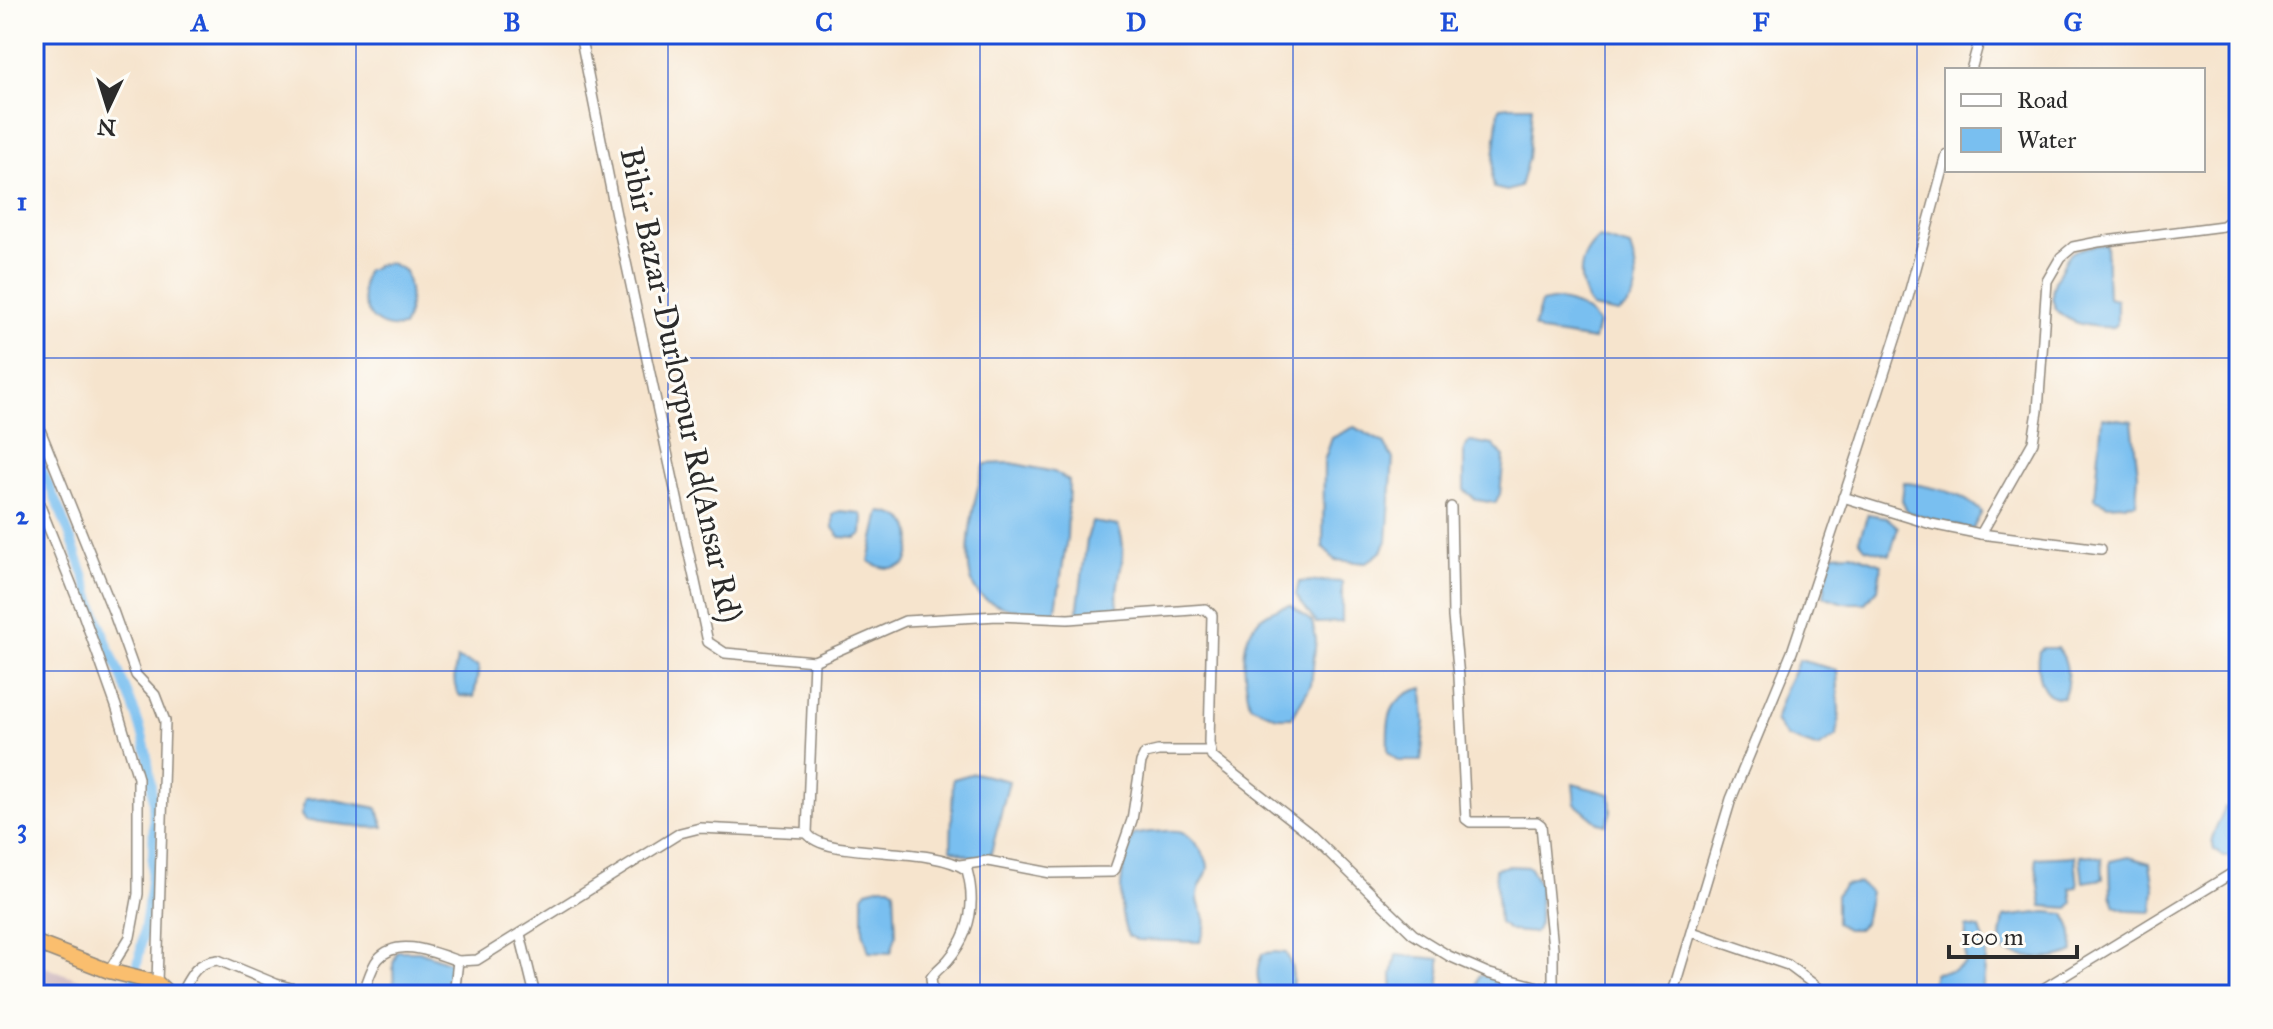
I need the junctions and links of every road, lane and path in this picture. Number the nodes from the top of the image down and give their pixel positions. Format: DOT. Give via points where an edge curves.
graph roads {
  1 [pos="580,34"];
  2 [pos="1981,34"];
  3 [pos="1972,68"];
  4 [pos="1945,162"];
  5 [pos="2239,214"];
  6 [pos="34,415"];
  7 [pos="34,491"];
  8 [pos="1843,497"];
  9 [pos="1451,507"];
  10 [pos="38,514"];
  11 [pos="1981,534"];
  12 [pos="2101,549"];
  13 [pos="814,661"];
  14 [pos="1210,751"];
  15 [pos="807,833"];
  16 [pos="960,865"];
  17 [pos="2239,869"];
  18 [pos="1692,932"];
  19 [pos="520,934"];
  20 [pos="34,942"];
  21 [pos="458,961"];
  22 [pos="112,972"];
  23 [pos="152,982"];
  24 [pos="1553,991"];
  25 [pos="170,995"];
  26 [pos="180,995"];
  27 [pos="317,995"];
  28 [pos="362,995"];
  29 [pos="454,995"];
  30 [pos="535,995"];
  31 [pos="933,995"];
  32 [pos="1598,995"];
  33 [pos="1672,995"];
  34 [pos="1828,995"];
  35 [pos="2033,995"];
  1 -- 13 [label="street, Bibir Bazar-Durlovpur Rd(Ansar Rd)" via="708,642 725,653"];
  2 -- 3 [label="street"];
  4 -- 8 [label="street" via="1904,312"];
  5 -- 11 [label="street" via="2223,226 2098,242 2073,247 2061,257 2047,281 2033,442"];
  6 -- 23 [label="street" via="136,675 155,695 165,721"];
  7 -- 10 [label="street"];
  8 -- 11 [label="street"];
  8 -- 18 [label="street" via="1792,652 1731,799"];
  9 -- 24 [label="street" via="1466,819 1541,825"];
  10 -- 22 [label="street" via="116,706 138,778 138,894 130,937"];
  11 -- 12 [label="street"];
  13 -- 14 [label="street" via="905,621 1068,619 1206,609 1212,615"];
  13 -- 15 [label="street"];
  14 -- 16 [label="street" via="1145,754 1132,820 1112,872 1051,873 988,861"];
  14 -- 24 [label="street" via="1308,832 1413,934 1490,974"];
  15 -- 16 [label="street" via="818,844 926,855"];
  15 -- 19 [label="street" via="700,828 680,833"];
  16 -- 31 [label="street" via="972,887 966,934 931,978"];
  17 -- 35 [label="street"];
  18 -- 33 [label="street"];
  18 -- 34 [label="street" via="1788,965"];
  19 -- 21 [label="street" via="477,960"];
  19 -- 30 [label="street"];
  20 -- 22 [label="highway"];
  21 -- 28 [label="street" via="401,947 378,959"];
  21 -- 29 [label="street"];
  22 -- 23 [label="highway"];
  23 -- 25 [label="highway"];
  24 -- 32 [label="street"];
  26 -- 27 [label="street" via="193,971 218,960"];
}
